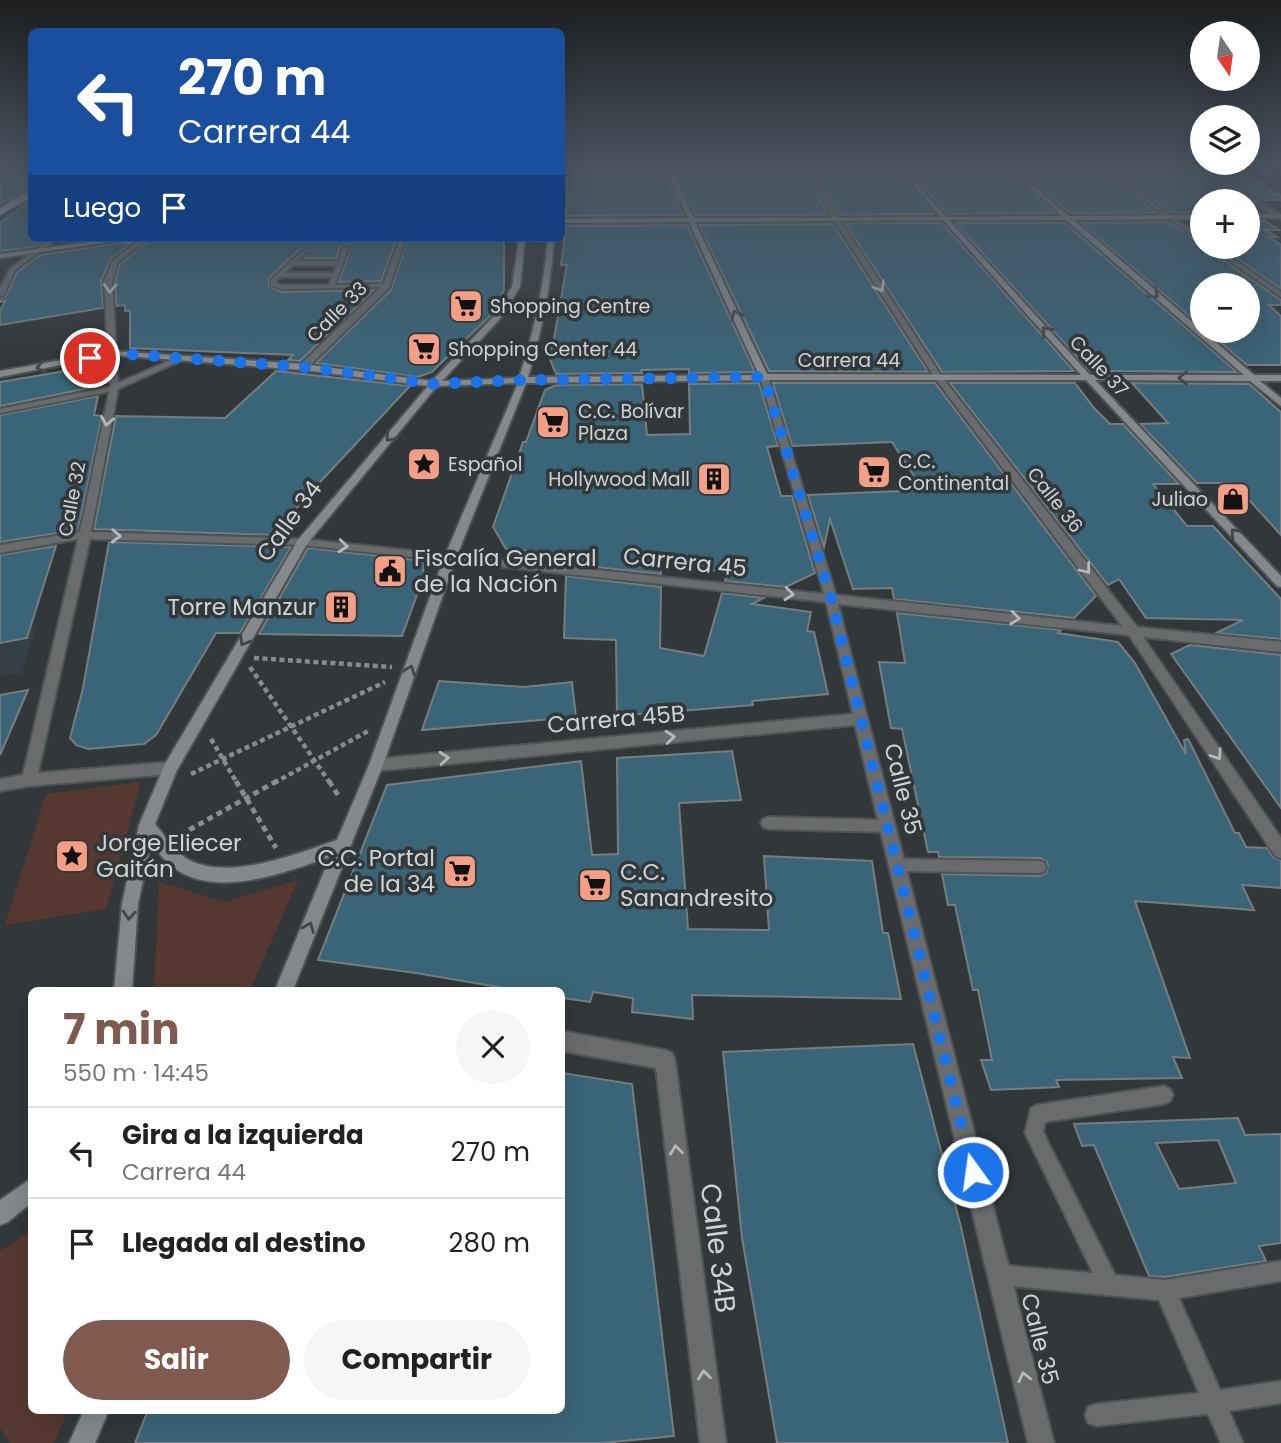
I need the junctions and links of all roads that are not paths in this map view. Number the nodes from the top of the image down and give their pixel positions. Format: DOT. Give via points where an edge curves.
graph roads {
  1 [pos="698,232"];
  2 [pos="845,232"];
  3 [pos="956,232"];
  4 [pos="1083,232"];
  5 [pos="49,242"];
  6 [pos="104,242"];
  7 [pos="140,242"];
  8 [pos="402,242"];
  9 [pos="522,242"];
  10 [pos="551,242"];
  11 [pos="345,249"];
  12 [pos="36,251"];
  13 [pos="303,253"];
  14 [pos="0,256"];
  15 [pos="1229,259"];
  16 [pos="293,262"];
  17 [pos="341,263"];
  18 [pos="12,270"];
  19 [pos="279,275"];
  20 [pos="336,275"];
  21 [pos="331,286"];
  22 [pos="386,286"];
  23 [pos="0,295"];
  24 [pos="1281,295"];
  25 [pos="112,353"];
  26 [pos="183,358"];
  27 [pos="303,367"];
  28 [pos="0,374"];
  29 [pos="764,377"];
  30 [pos="939,378"];
  31 [pos="1088,378"];
  32 [pos="1251,378"];
  33 [pos="1281,378"];
  34 [pos="523,380"];
  35 [pos="434,384"];
  36 [pos="114,388"];
  37 [pos="1281,403"];
  38 [pos="0,411"];
  39 [pos="85,535"];
  40 [pos="302,542"];
  41 [pos="0,549"];
  42 [pos="450,558"];
  43 [pos="1281,583"];
  44 [pos="831,598"];
  45 [pos="1133,631"];
  46 [pos="1281,647"];
  47 [pos="860,719"];
  48 [pos="376,765"];
  49 [pos="170,768"];
  50 [pos="29,780"];
  51 [pos="0,785"];
  52 [pos="768,823"];
  53 [pos="146,825"];
  54 [pos="887,826"];
  55 [pos="341,846"];
  56 [pos="1281,851"];
  57 [pos="897,865"];
  58 [pos="1039,867"];
  59 [pos="123,987"];
  60 [pos="286,987"];
  61 [pos="565,1042"];
  62 [pos="1164,1095"];
  63 [pos="28,1191"];
  64 [pos="0,1214"];
  65 [pos="1281,1271"];
  66 [pos="999,1275"];
  67 [pos="1108,1283"];
  68 [pos="1165,1290"];
  69 [pos="1281,1392"];
  70 [pos="1214,1402"];
  71 [pos="95,1414"];
  72 [pos="1096,1415"];
  73 [pos="82,1443"];
  74 [pos="713,1443"];
  75 [pos="1041,1443"];
  76 [pos="1232,1443"];
  29 -- 1 [label="street, Calle 35, one-way"];
  2 -- 30 [label="street, Calle 36, one-way"];
  31 -- 3 [label="street, Calle 37, one-way"];
  4 -- 32 [label="street, one-way"];
  5 -- 12 [label="lane"];
  6 -- 12 [label="street"];
  7 -- 25 [label="street, Calle 32, one-way" via="115,261 108,281"];
  8 -- 22 [label="street, Calle 33"];
  9 -- 35 [label="street, Calle 34" via="516,287 496,318"];
  10 -- 34 [label="street" via="546,293"];
  11 -- 17 [label="lane"];
  12 -- 14 [label="street"];
  12 -- 18 [label="lane"];
  13 -- 16 [label="lane"];
  15 -- 24 [label="street"];
  16 -- 17 [label="lane"];
  16 -- 19 [label="lane"];
  17 -- 20 [label="lane"];
  18 -- 23 [label="street"];
  19 -- 20 [label="lane"];
  19 -- 21 [label="lane" via="274,285 281,287"];
  20 -- 21 [label="lane"];
  21 -- 22 [label="lane"];
  22 -- 27 [label="street, Calle 33"];
  25 -- 26 [label="street, Carrera 44"];
  25 -- 28 [label="street, Carrera 44, one-way"];
  25 -- 36 [label="street, Calle 32"];
  26 -- 27 [label="street, Carrera 44"];
  26 -- 36 [label="street"];
  27 -- 35 [label="street, Carrera 44"];
  29 -- 30 [label="street, Carrera 44"];
  29 -- 34 [label="street, Carrera 44"];
  29 -- 44 [label="street, Calle 35"];
  30 -- 31 [label="street, Carrera 44"];
  30 -- 45 [label="street, Calle 36, one-way"];
  32 -- 31 [label="street, Carrera 44, one-way"];
  43 -- 31 [label="street, Calle 37, one-way"];
  32 -- 33 [label="street, Carrera 44"];
  32 -- 37 [label="street"];
  34 -- 35 [label="street, Carrera 44"];
  34 -- 42 [label="street"];
  35 -- 40 [label="street, Calle 34, one-way"];
  36 -- 38 [label="lane"];
  36 -- 39 [label="street, Calle 32, one-way"];
  39 -- 40 [label="street, Carrera 45, one-way"];
  39 -- 41 [label="street, Carrera 45"];
  39 -- 50 [label="street, Calle 32"];
  40 -- 42 [label="street, Carrera 45, one-way"];
  40 -- 49 [label="street, Calle 34, one-way"];
  42 -- 44 [label="street, Carrera 45, one-way"];
  48 -- 42 [label="street, one-way"];
  44 -- 45 [label="street, Carrera 45, one-way"];
  44 -- 47 [label="street, Calle 35"];
  45 -- 46 [label="street, Carrera 45"];
  45 -- 56 [label="street, Calle 36, one-way"];
  48 -- 47 [label="street, Carrera 45B, one-way"];
  47 -- 54 [label="street, Calle 35"];
  48 -- 55 [label="street"];
  49 -- 50 [label="street"];
  49 -- 53 [label="street, Calle 34"];
  50 -- 51 [label="street"];
  52 -- 54 [label="lane"];
  53 -- 55 [label="street" via="182,865 222,876 284,865"];
  53 -- 59 [label="street, Calle 34, one-way" via="130,904"];
  54 -- 57 [label="street, Calle 35"];
  60 -- 55 [label="street, one-way"];
  57 -- 58 [label="lane"];
  57 -- 66 [label="street, Calle 35"];
  74 -- 61 [label="street, Calle 34B, one-way" via="665,1060"];
  62 -- 67 [label="lane" via="1037,1114 1034,1133"];
  63 -- 64 [label="street"];
  65 -- 68 [label="lane"];
  66 -- 67 [label="lane"];
  75 -- 66 [label="street, Calle 35, one-way"];
  67 -- 68 [label="lane"];
  68 -- 70 [label="lane"];
  69 -- 70 [label="lane"];
  70 -- 72 [label="lane"];
  70 -- 76 [label="lane"];
  71 -- 73 [label="street"];
}
